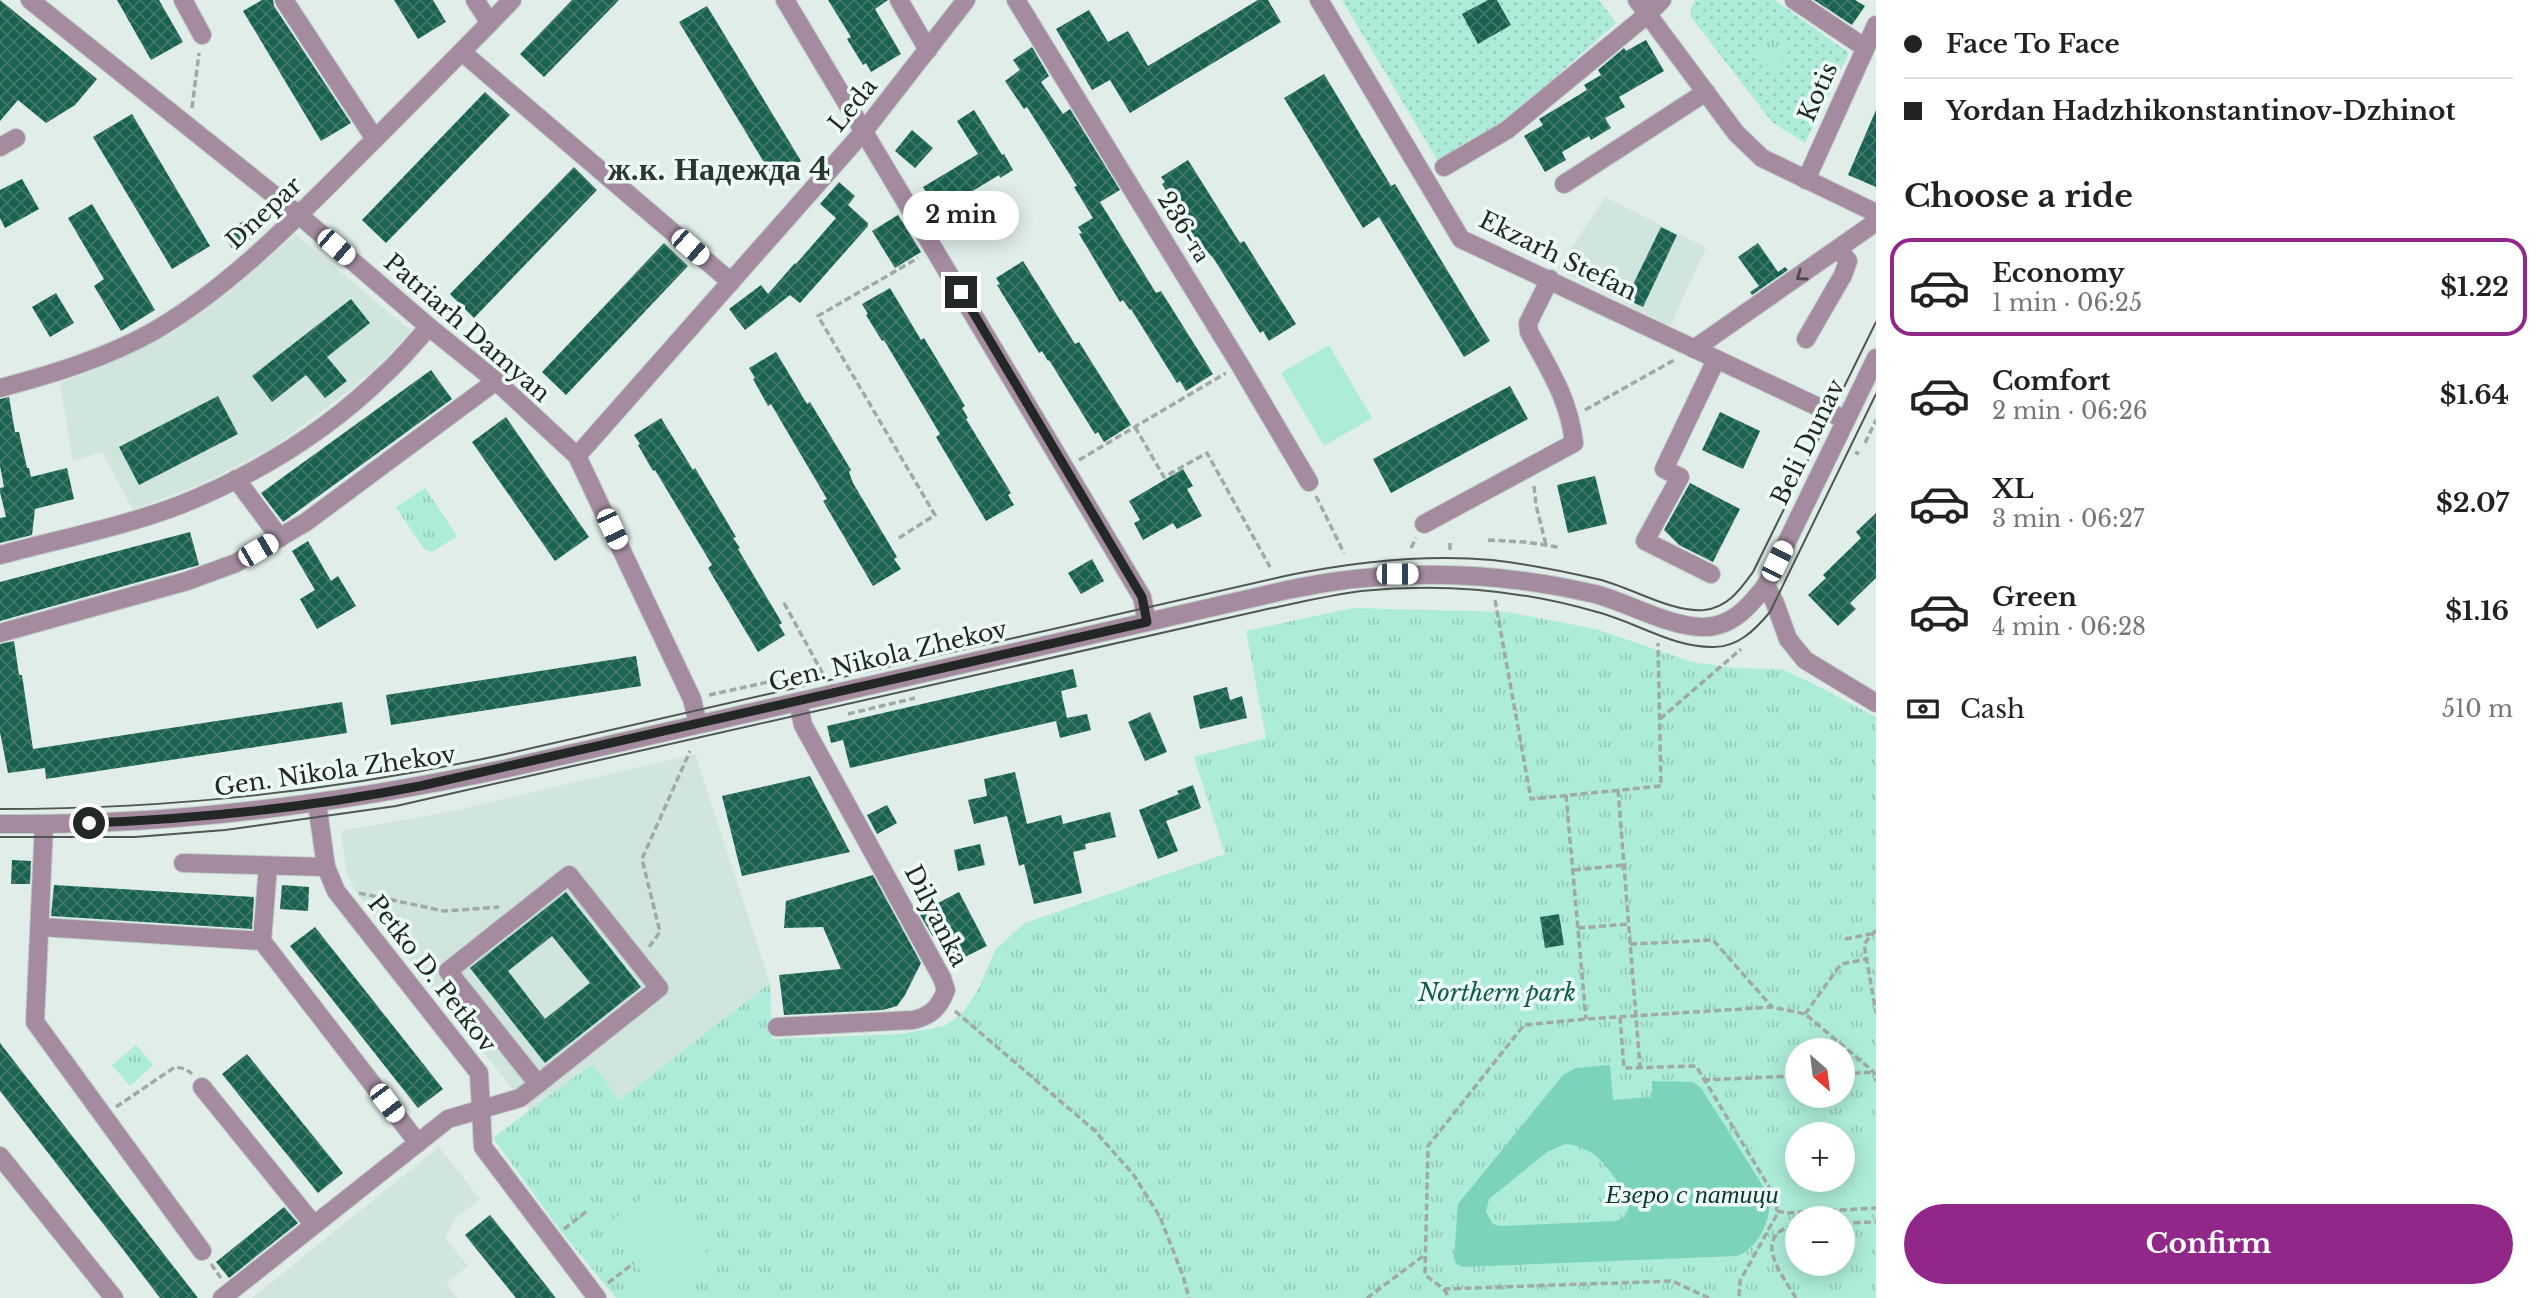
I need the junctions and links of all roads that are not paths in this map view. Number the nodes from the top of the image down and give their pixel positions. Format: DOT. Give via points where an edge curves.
graph roads {
  1 [pos="30,0"];
  2 [pos="183,0"];
  3 [pos="284,0"];
  4 [pos="475,0"];
  5 [pos="512,0"];
  6 [pos="785,0"];
  7 [pos="899,0"];
  8 [pos="966,0"];
  9 [pos="1016,0"];
  10 [pos="1319,0"];
  11 [pos="1637,0"];
  12 [pos="1662,0"];
  13 [pos="1794,0"];
  14 [pos="1648,15"];
  15 [pos="490,23"];
  16 [pos="1876,25"];
  17 [pos="202,36"];
  18 [pos="1864,47"];
  19 [pos="928,50"];
  20 [pos="462,52"];
  21 [pos="1706,92"];
  22 [pos="864,131"];
  23 [pos="375,139"];
  24 [pos="1444,167"];
  25 [pos="1806,180"];
  26 [pos="1564,184"];
  27 [pos="1876,213"];
  28 [pos="299,215"];
  29 [pos="1876,222"];
  30 [pos="1839,249"];
  31 [pos="1550,279"];
  32 [pos="731,282"];
  33 [pos="429,327"];
  34 [pos="1806,339"];
  35 [pos="1694,349"];
  36 [pos="1876,358"];
  37 [pos="1716,360"];
  38 [pos="496,382"];
  39 [pos="0,388"];
  40 [pos="1846,420"];
  41 [pos="577,456"];
  42 [pos="236,479"];
  43 [pos="1309,482"];
  44 [pos="1424,524"];
  45 [pos="280,538"];
  46 [pos="0,555"];
  47 [pos="1711,574"];
  48 [pos="1766,585"];
  49 [pos="1147,622"];
  50 [pos="0,632"];
  51 [pos="798,702"];
  52 [pos="1876,703"];
  53 [pos="698,724"];
  54 [pos="317,803"];
  55 [pos="0,824"];
  56 [pos="44,824"];
  57 [pos="183,863"];
  58 [pos="268,866"];
  59 [pos="326,867"];
  60 [pos="41,927"];
  61 [pos="262,941"];
  62 [pos="777,1027"];
  63 [pos="538,1084"];
  64 [pos="202,1087"];
  65 [pos="482,1111"];
  66 [pos="418,1143"];
  67 [pos="0,1156"];
  68 [pos="314,1225"];
  69 [pos="202,1251"];
  70 [pos="226,1294"];
  71 [pos="596,1296"];
  72 [pos="114,1298"];
  1 -- 28 [label="street, Patriarh Damyan"];
  2 -- 17 [label="street"];
  3 -- 23 [label="street"];
  4 -- 15 [label="street"];
  5 -- 15 [label="street, Dnepar"];
  6 -- 22 [label="street"];
  7 -- 19 [label="street"];
  8 -- 19 [label="street, Leda"];
  9 -- 43 [label="street, 236-та"];
  10 -- 31 [label="street, Ekzarh Stefan" via="1461,239"];
  11 -- 14 [label="street"];
  12 -- 14 [label="street"];
  13 -- 18 [label="street"];
  14 -- 21 [label="street"];
  14 -- 24 [label="street" via="1507,130"];
  15 -- 20 [label="street, Dnepar"];
  16 -- 18 [label="street, Kotis"];
  18 -- 25 [label="street, Kotis"];
  19 -- 22 [label="street, Leda"];
  20 -- 23 [label="street, Dnepar"];
  20 -- 32 [label="street"];
  21 -- 25 [label="street" via="1736,133 1762,158"];
  21 -- 26 [label="street"];
  22 -- 32 [label="street, Leda"];
  22 -- 49 [label="street" via="1142,597"];
  23 -- 28 [label="street, Dnepar"];
  25 -- 27 [label="street"];
  28 -- 33 [label="street, Patriarh Damyan"];
  28 -- 39 [label="street, Dnepar" via="216,289 152,332 69,369"];
  29 -- 30 [label="street"];
  30 -- 34 [label="street" via="1848,261 1843,275"];
  30 -- 35 [label="street, one-way"];
  31 -- 35 [label="street, Ekzarh Stefan"];
  31 -- 44 [label="street" via="1528,323 1566,403 1574,443"];
  32 -- 41 [label="street, Leda"];
  33 -- 38 [label="street, Patriarh Damyan"];
  33 -- 42 [label="street" via="346,408"];
  35 -- 37 [label="street, Ekzarh Stefan"];
  36 -- 40 [label="street, Beli Dunav"];
  37 -- 40 [label="street, Ekzarh Stefan"];
  37 -- 47 [label="street" via="1664,469 1680,477 1645,541"];
  38 -- 41 [label="street, Patriarh Damyan"];
  38 -- 45 [label="street"];
  40 -- 48 [label="street, Beli Dunav"];
  41 -- 53 [label="street, Patriarh Damyan" via="692,699"];
  42 -- 45 [label="street"];
  42 -- 46 [label="street" via="179,505"];
  45 -- 50 [label="street" via="236,563 187,581"];
  48 -- 49 [label="street, Gen. Nikola Zhekov" via="1733,619 1704,627 1556,586 1450,573 1321,582"];
  48 -- 52 [label="street" via="1788,639 1805,660"];
  49 -- 51 [label="street, Gen. Nikola Zhekov"];
  51 -- 53 [label="street, Gen. Nikola Zhekov"];
  51 -- 62 [label="street, Dilyanka" via="803,725 946,990 927,1017"];
  53 -- 54 [label="street, Gen. Nikola Zhekov" via="444,782"];
  54 -- 56 [label="street, Gen. Nikola Zhekov" via="134,821"];
  54 -- 59 [label="street, Petko D. Petkov"];
  55 -- 56 [label="street, Gen. Nikola Zhekov"];
  56 -- 60 [label="street"];
  57 -- 58 [label="street"];
  58 -- 59 [label="street"];
  58 -- 61 [label="street"];
  59 -- 65 [label="street, Petko D. Petkov" via="336,891 479,1073"];
  60 -- 61 [label="street"];
  60 -- 69 [label="street" via="35,1022"];
  61 -- 66 [label="street"];
  63 -- 63 [label="street" via="448,971 569,875 659,988"];
  63 -- 65 [label="street" via="520,1098"];
  64 -- 68 [label="street"];
  65 -- 66 [label="street" via="447,1119"];
  65 -- 71 [label="street, Petko D. Petkov" via="483,1147"];
  66 -- 68 [label="street"];
  67 -- 72 [label="street"];
  68 -- 70 [label="street"];
}
